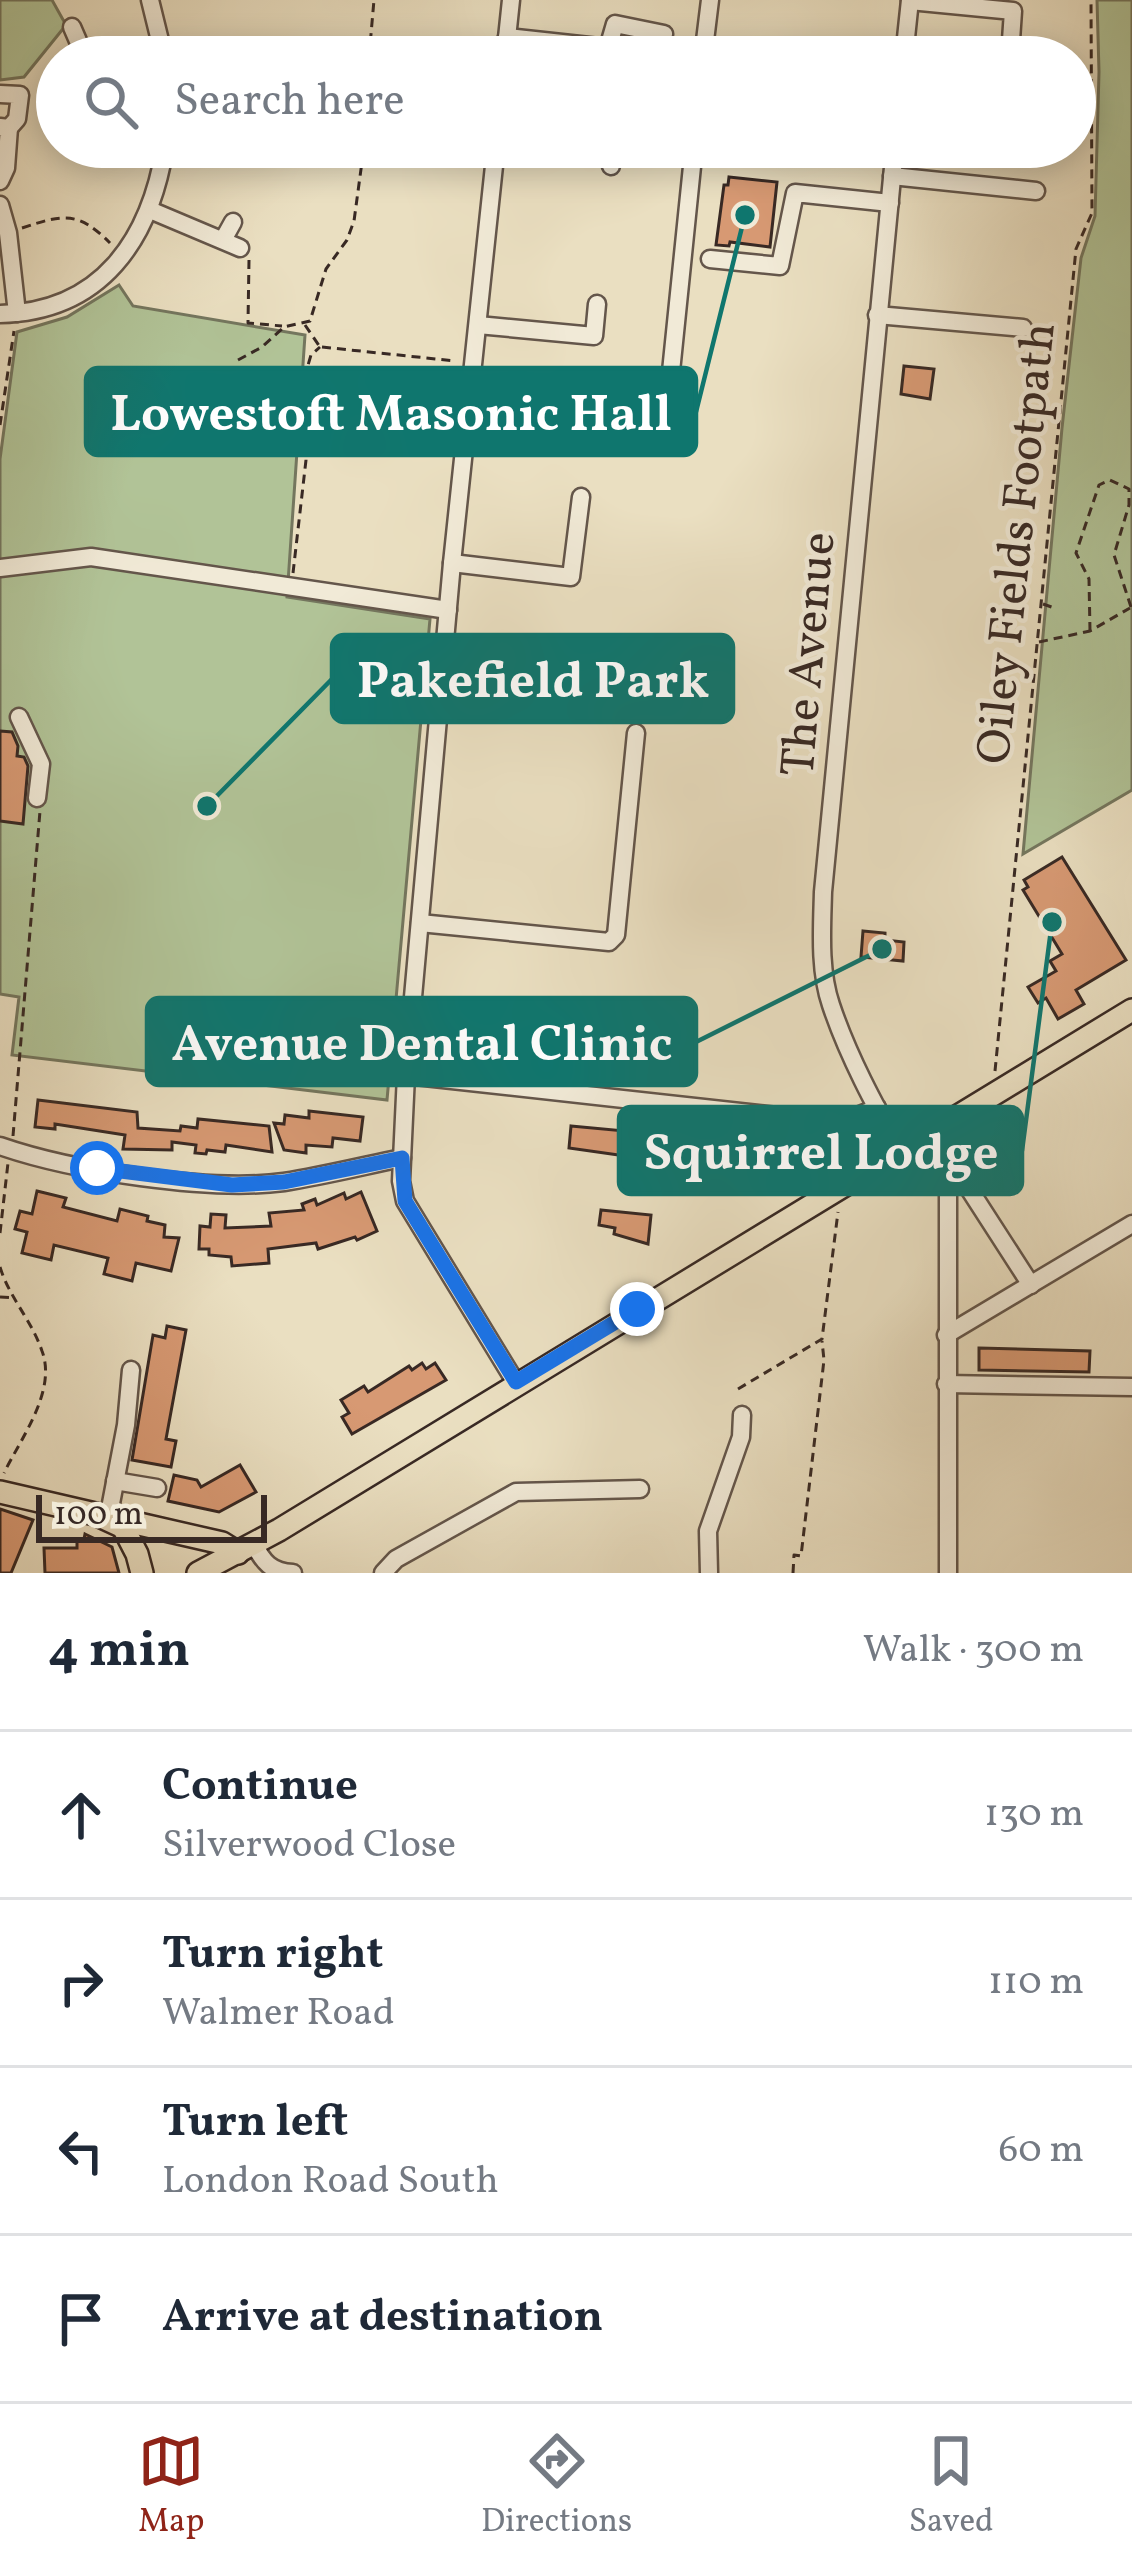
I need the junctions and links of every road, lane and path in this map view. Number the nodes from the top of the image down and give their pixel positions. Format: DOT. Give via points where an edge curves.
graph roads {
  1 [pos="150,0"];
  2 [pos="374,0"];
  3 [pos="511,0"];
  4 [pos="710,0"];
  5 [pos="910,0"];
  6 [pos="1091,0"];
  7 [pos="1014,6"];
  8 [pos="72,27"];
  9 [pos="664,34"];
  10 [pos="76,36"];
  11 [pos="159,36"];
  12 [pos="371,36"];
  13 [pos="507,36"];
  14 [pos="612,36"];
  15 [pos="706,36"];
  16 [pos="906,36"];
  17 [pos="1012,36"];
  18 [pos="1091,36"];
  19 [pos="0,94"];
  20 [pos="4,127"];
  21 [pos="160,168"];
  22 [pos="363,168"];
  23 [pos="494,168"];
  24 [pos="692,168"];
  25 [pos="893,168"];
  26 [pos="1092,168"];
  27 [pos="892,176"];
  28 [pos="0,181"];
  29 [pos="1036,191"];
  30 [pos="890,203"];
  31 [pos="0,205"];
  32 [pos="150,210"];
  33 [pos="233,222"];
  34 [pos="8,233"];
  35 [pos="231,244"];
  36 [pos="123,257"];
  37 [pos="710,259"];
  38 [pos="597,304"];
  39 [pos="8,314"];
  40 [pos="878,315"];
  41 [pos="304,323"];
  42 [pos="478,325"];
  43 [pos="284,327"];
  44 [pos="1023,328"];
  45 [pos="320,347"];
  46 [pos="238,360"];
  47 [pos="473,363"];
  48 [pos="467,422"];
  49 [pos="0,424"];
  50 [pos="581,497"];
  51 [pos="452,563"];
  52 [pos="0,568"];
  53 [pos="291,587"];
  54 [pos="1041,603"];
  55 [pos="1132,607"];
  56 [pos="1057,609"];
  57 [pos="448,610"];
  58 [pos="1090,631"];
  59 [pos="1038,642"];
  60 [pos="19,717"];
  61 [pos="636,733"];
  62 [pos="38,798"];
  63 [pos="41,818"];
  64 [pos="420,923"];
  65 [pos="1132,1010"];
  66 [pos="406,1075"];
  67 [pos="992,1094"];
  68 [pos="877,1108"];
  69 [pos="933,1132"];
  70 [pos="5,1148"];
  71 [pos="901,1152"];
  72 [pos="402,1158"];
  73 [pos="952,1160"];
  74 [pos="839,1186"];
  75 [pos="1132,1224"];
  76 [pos="0,1233"];
  77 [pos="0,1267"];
  78 [pos="1031,1285"];
  79 [pos="0,1297"];
  80 [pos="15,1298"];
  81 [pos="946,1335"];
  82 [pos="821,1339"];
  83 [pos="131,1370"];
  84 [pos="516,1382"];
  85 [pos="946,1384"];
  86 [pos="1132,1387"];
  87 [pos="738,1389"];
  88 [pos="742,1414"];
  89 [pos="0,1481"];
  90 [pos="115,1481"];
  91 [pos="157,1488"];
  92 [pos="640,1489"];
  93 [pos="0,1492"];
  94 [pos="115,1523"];
  95 [pos="246,1549"];
  96 [pos="142,1573"];
  97 [pos="198,1573"];
  98 [pos="293,1573"];
  99 [pos="383,1573"];
  100 [pos="709,1573"];
  101 [pos="793,1573"];
  102 [pos="948,1573"];
  1 -- 11 [label="street"];
  2 -- 12 [label="path"];
  3 -- 13 [label="street"];
  4 -- 15 [label="street"];
  5 -- 7 [label="street"];
  5 -- 16 [label="street"];
  6 -- 18 [label="path, Oiley Fields Footpath"];
  7 -- 17 [label="street"];
  8 -- 10 [label="street"];
  9 -- 14 [label="street" via="615,24"];
  19 -- 20 [label="street" via="20,95 16,119"];
  20 -- 28 [label="street"];
  21 -- 32 [label="street"];
  22 -- 41 [label="path" via="347,240"];
  23 -- 42 [label="street"];
  24 -- 48 [label="street" via="664,440"];
  25 -- 27 [label="street, The Avenue"];
  26 -- 54 [label="path, Oiley Fields Footpath" via="1092,213 1076,249"];
  27 -- 29 [label="street"];
  27 -- 30 [label="street, The Avenue"];
  30 -- 37 [label="street" via="795,193 780,266"];
  30 -- 40 [label="street, The Avenue"];
  31 -- 34 [label="street"];
  32 -- 35 [label="street"];
  32 -- 36 [label="street"];
  33 -- 35 [label="street"];
  34 -- 36 [label="path" via="75,216"];
  34 -- 39 [label="street"];
  35 -- 43 [label="path" via="251,265 248,323"];
  36 -- 39 [label="street" via="103,280"];
  38 -- 42 [label="street" via="594,336"];
  39 -- 49 [label="path"];
  40 -- 44 [label="street"];
  40 -- 68 [label="street, The Avenue" via="822,946 830,1003"];
  41 -- 43 [label="path"];
  41 -- 45 [label="path"];
  42 -- 47 [label="street"];
  43 -- 46 [label="path"];
  45 -- 47 [label="path"];
  45 -- 53 [label="path" via="306,372 306,460"];
  47 -- 48 [label="street"];
  48 -- 51 [label="street"];
  50 -- 51 [label="street" via="571,578"];
  51 -- 57 [label="street"];
  52 -- 53 [label="street" via="41,574 91,557"];
  53 -- 57 [label="street"];
  54 -- 56 [label="path"];
  54 -- 59 [label="path, Oiley Fields Footpath"];
  55 -- 58 [label="path"];
  55 -- 58 [label="path" via="1114,555 1129,489 1110,480 1099,484 1076,554 1089,579"];
  57 -- 64 [label="street"];
  58 -- 59 [label="path"];
  59 -- 67 [label="path, Oiley Fields Footpath"];
  60 -- 62 [label="street" via="40,764"];
  61 -- 64 [label="street" via="616,935 609,942"];
  63 -- 70 [label="path"];
  64 -- 66 [label="street"];
  65 -- 67 [label="main road"];
  66 -- 68 [label="street" via="839,1123"];
  66 -- 72 [label="street"];
  67 -- 69 [label="main road"];
  68 -- 71 [label="street, The Avenue"];
  69 -- 71 [label="main road"];
  69 -- 73 [label="street"];
  70 -- 72 [label="street" via="59,1163 232,1185"];
  70 -- 76 [label="path"];
  71 -- 74 [label="main road"];
  72 -- 84 [label="street" via="405,1201"];
  73 -- 78 [label="street"];
  73 -- 81 [label="street"];
  74 -- 82 [label="path"];
  74 -- 84 [label="main road"];
  75 -- 78 [label="street"];
  77 -- 80 [label="path"];
  78 -- 81 [label="street"];
  79 -- 80 [label="path"];
  80 -- 89 [label="path" via="46,1375"];
  81 -- 85 [label="street"];
  82 -- 87 [label="path"];
  82 -- 101 [label="path"];
  83 -- 90 [label="street"];
  84 -- 95 [label="main road"];
  85 -- 86 [label="street"];
  85 -- 102 [label="street"];
  88 -- 100 [label="street" via="741,1437 723,1458"];
  90 -- 91 [label="street"];
  90 -- 94 [label="street"];
  92 -- 99 [label="street" via="516,1492"];
  93 -- 94 [label="main road"];
  94 -- 95 [label="main road"];
  94 -- 96 [label="main road"];
  95 -- 97 [label="main road"];
  95 -- 98 [label="street"];
}
